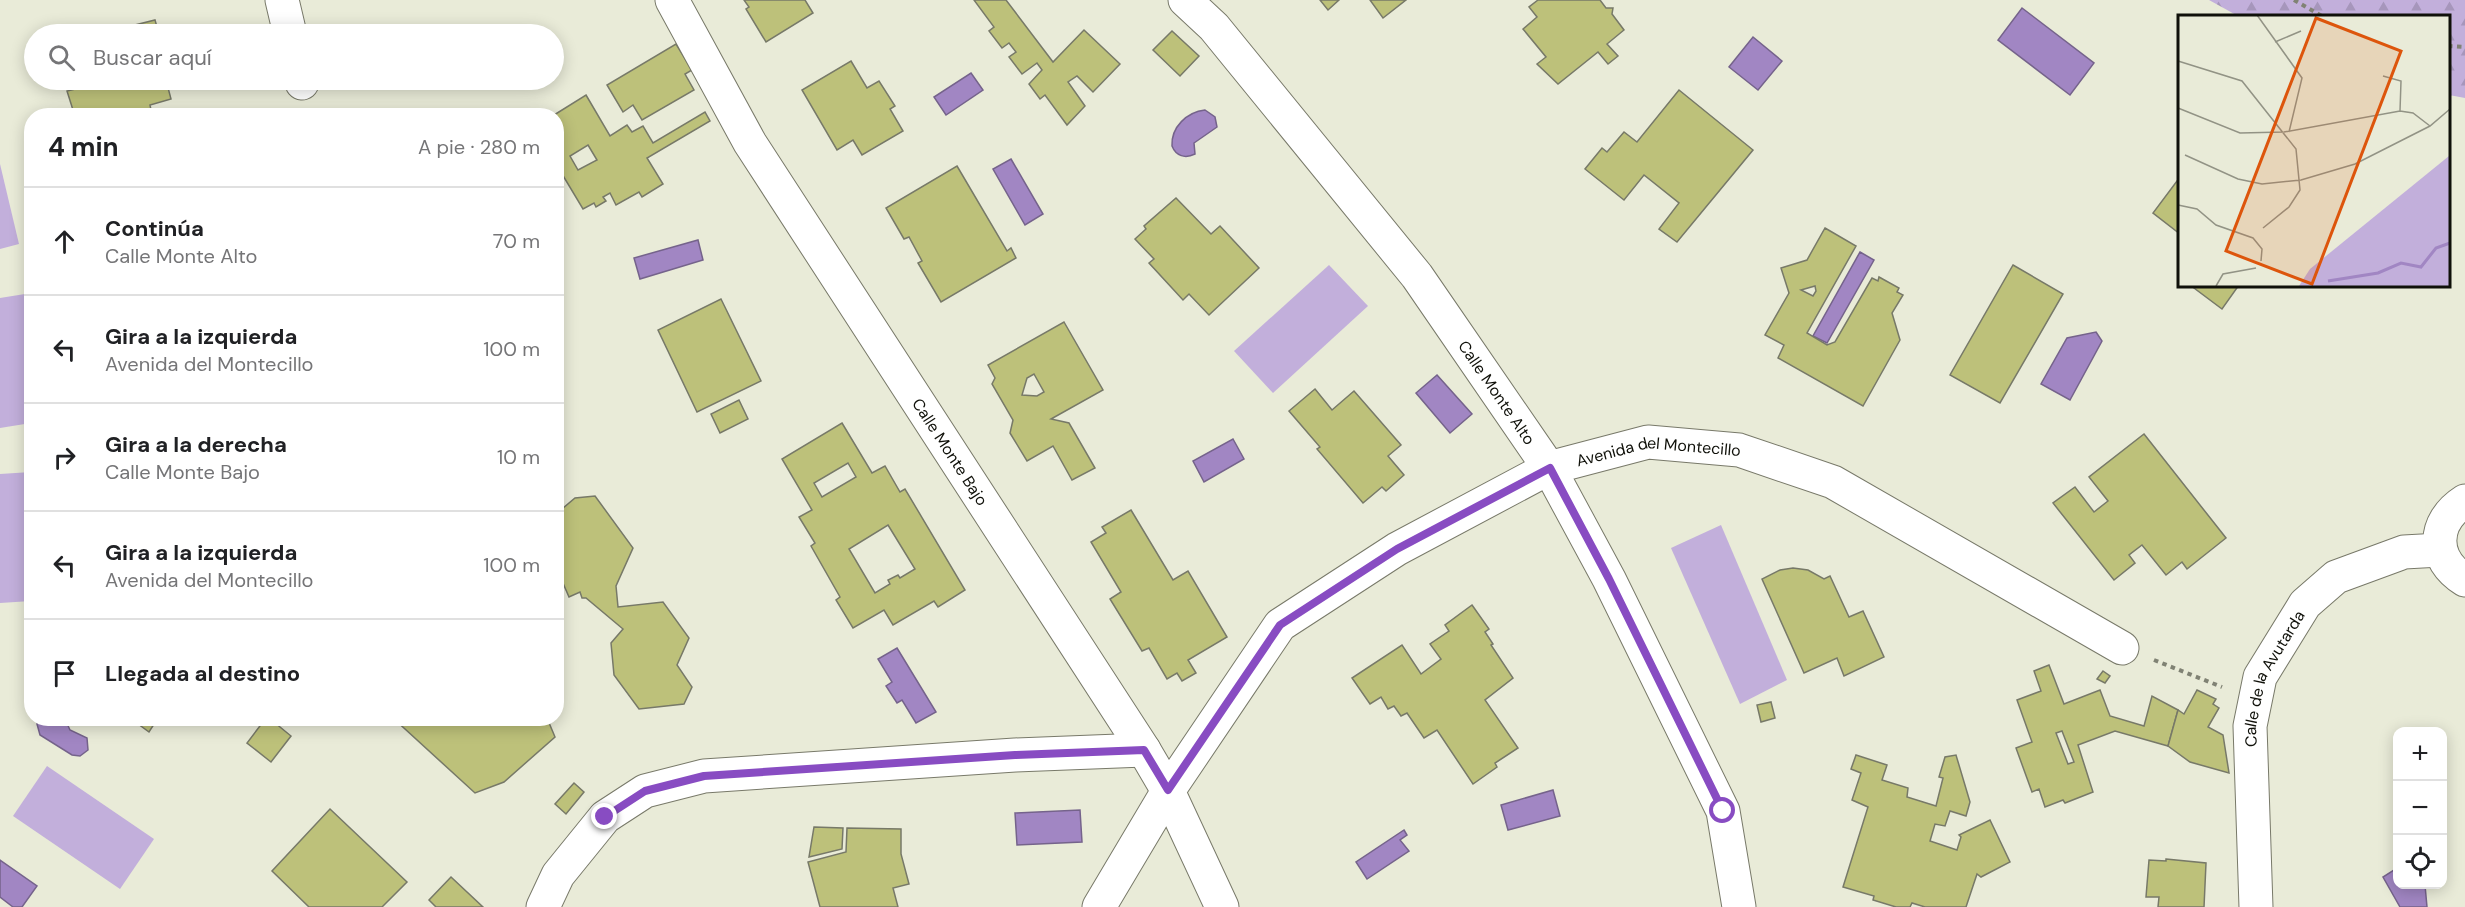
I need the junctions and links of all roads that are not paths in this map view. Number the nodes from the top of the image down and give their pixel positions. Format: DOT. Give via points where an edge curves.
graph roads {
  1 [pos="282,0"];
  2 [pos="672,0"];
  3 [pos="1185,0"];
  4 [pos="288,24"];
  5 [pos="1550,468"];
  6 [pos="2465,501"];
  7 [pos="2440,550"];
  8 [pos="2465,580"];
  9 [pos="2122,648"];
  10 [pos="1144,750"];
  11 [pos="1168,790"];
  12 [pos="543,907"];
  13 [pos="1099,907"];
  14 [pos="1222,907"];
  15 [pos="1738,907"];
  16 [pos="2256,907"];
  1 -- 4 [label="street"];
  2 -- 10 [label="street, Calle Monte Bajo" via="750,143"];
  3 -- 5 [label="street, Calle Monte Alto" via="1214,27 1417,276"];
  5 -- 9 [label="street, Avenida del Montecillo" via="1648,442 1739,450 1833,482"];
  5 -- 11 [label="street, Avenida del Montecillo" via="1397,549 1280,625"];
  5 -- 15 [label="street, Calle Monte Alto" via="1723,811"];
  6 -- 7 [label="street" via="2449,513 2440,530"];
  7 -- 8 [label="street" via="2445,562"];
  7 -- 16 [label="street, Calle de la Avutarda" via="2404,552 2336,577 2304,604 2260,677 2250,726"];
  10 -- 11 [label="street, Calle Monte Bajo"];
  10 -- 12 [label="street" via="704,776 645,791 605,817 558,875"];
  11 -- 13 [label="street, Avenida del Montecillo"];
  11 -- 14 [label="street, Calle Monte Bajo"];
}
